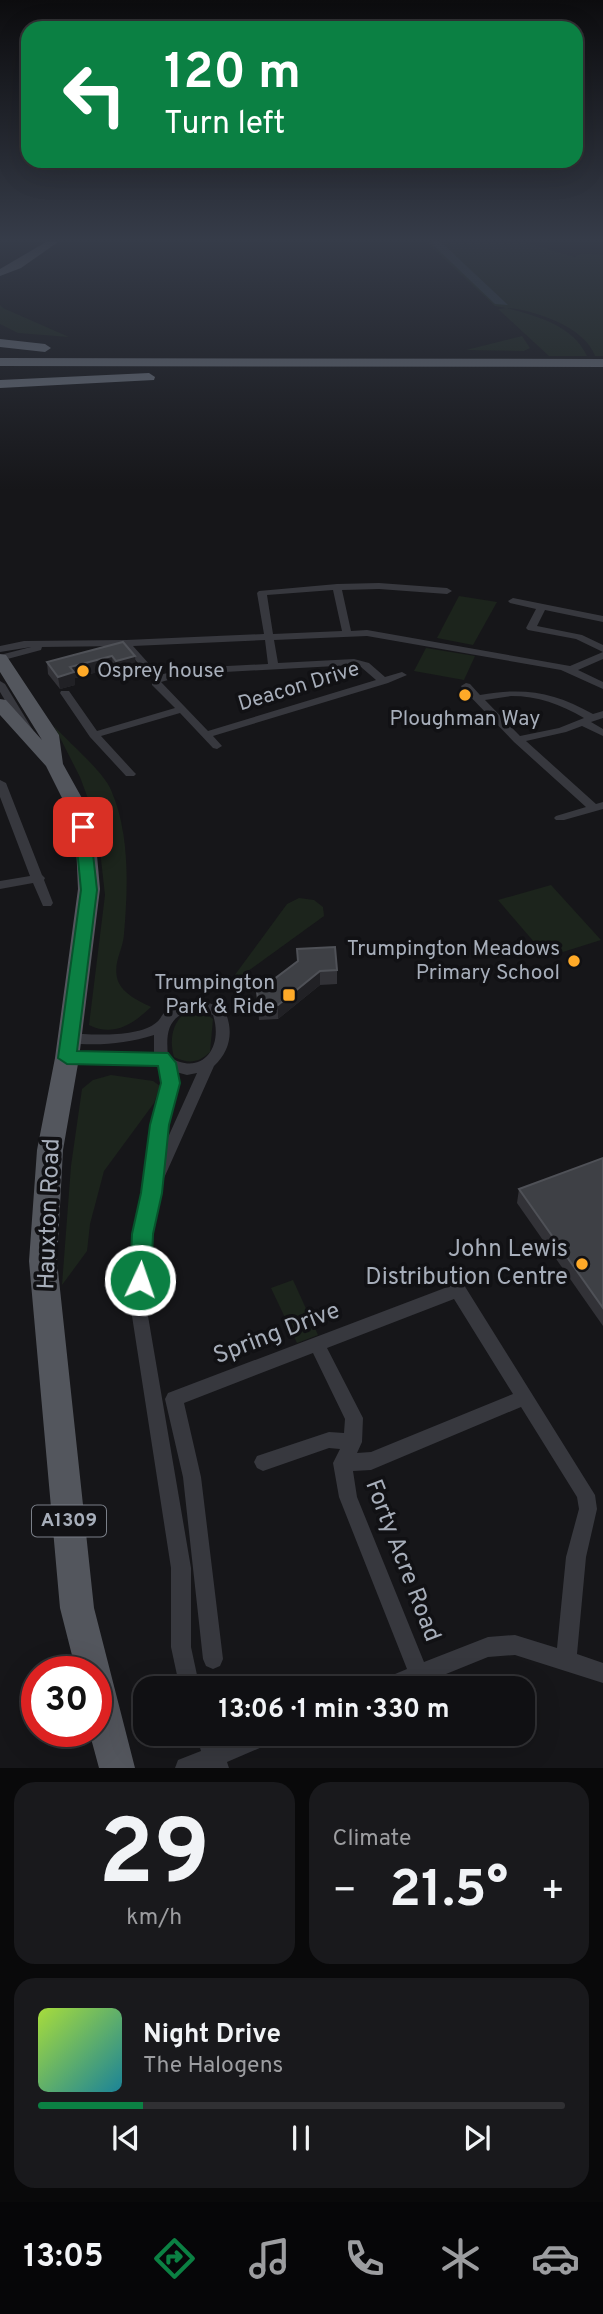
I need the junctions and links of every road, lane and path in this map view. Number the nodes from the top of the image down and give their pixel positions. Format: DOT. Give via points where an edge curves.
graph roads {
  1 [pos="0,343"];
  2 [pos="490,362"];
  3 [pos="0,364"];
  4 [pos="603,365"];
  5 [pos="432,367"];
  6 [pos="0,384"];
  7 [pos="337,587"];
  8 [pos="447,591"];
  9 [pos="513,601"];
  10 [pos="542,607"];
  11 [pos="603,620"];
  12 [pos="347,633"];
  13 [pos="269,637"];
  14 [pos="126,643"];
  15 [pos="603,649"];
  16 [pos="0,653"];
  17 [pos="603,655"];
  18 [pos="274,667"];
  19 [pos="572,669"];
  20 [pos="402,675"];
  21 [pos="157,679"];
  22 [pos="384,681"];
  23 [pos="0,684"];
  24 [pos="466,686"];
  25 [pos="603,687"];
  26 [pos="65,693"];
  27 [pos="478,698"];
  28 [pos="0,704"];
  29 [pos="180,710"];
  30 [pos="594,718"];
  31 [pos="603,733"];
  32 [pos="94,735"];
  33 [pos="206,735"];
  34 [pos="519,740"];
  35 [pos="217,746"];
  36 [pos="37,748"];
  37 [pos="54,764"];
  38 [pos="130,774"];
  39 [pos="1,790"];
  40 [pos="598,806"];
  41 [pos="560,818"];
  42 [pos="39,878"];
  43 [pos="0,885"];
  44 [pos="47,903"];
  45 [pos="161,1026"];
  46 [pos="68,1048"];
  47 [pos="164,1061"];
  48 [pos="207,1067"];
  49 [pos="152,1193"];
  50 [pos="317,1345"];
  51 [pos="525,1397"];
  52 [pos="353,1441"];
  53 [pos="263,1462"];
  54 [pos="342,1464"];
  55 [pos="89,1656"];
  56 [pos="213,1659"];
  57 [pos="566,1660"];
  58 [pos="603,1673"];
  59 [pos="419,1674"];
  60 [pos="187,1676"];
  61 [pos="414,1676"];
  62 [pos="246,1746"];
  63 [pos="112,1747"];
  64 [pos="216,1762"];
  65 [pos="117,1768"];
  66 [pos="186,1768"];
  1 -- 2 [label="highway" via="120,352"];
  2 -- 3 [label="highway"];
  2 -- 4 [label="highway"];
  3 -- 5 [label="highway"];
  4 -- 5 [label="highway"];
  5 -- 6 [label="highway"];
  7 -- 8 [label="street"];
  7 -- 12 [label="street"];
  7 -- 13 [label="street" via="262,593"];
  9 -- 10 [label="street"];
  10 -- 11 [label="street"];
  10 -- 15 [label="street" via="531,628 579,637"];
  12 -- 13 [label="street"];
  12 -- 19 [label="street"];
  13 -- 14 [label="street"];
  13 -- 18 [label="street"];
  14 -- 16 [label="street" via="59,644"];
  14 -- 21 [label="street"];
  16 -- 37 [label="main road, A1309" via="50,735"];
  17 -- 19 [label="street"];
  18 -- 21 [label="street" via="189,671"];
  18 -- 22 [label="street" via="354,662"];
  19 -- 25 [label="street"];
  20 -- 22 [label="street, Deacon Drive"];
  21 -- 29 [label="street"];
  22 -- 33 [label="street, Deacon Drive"];
  23 -- 36 [label="street"];
  24 -- 27 [label="street"];
  26 -- 32 [label="street"];
  27 -- 30 [label="street" via="526,692 555,698"];
  27 -- 34 [label="street"];
  28 -- 36 [label="main road, A1309"];
  29 -- 32 [label="street"];
  29 -- 33 [label="street"];
  30 -- 31 [label="street"];
  30 -- 34 [label="street"];
  32 -- 38 [label="street"];
  33 -- 35 [label="street"];
  34 -- 40 [label="street"];
  36 -- 37 [label="main road, A1309"];
  37 -- 46 [label="main road, Hauxton Road / A1309" via="83,827 89,890"];
  39 -- 42 [label="street"];
  40 -- 41 [label="street"];
  42 -- 43 [label="street"];
  42 -- 44 [label="street"];
  45 -- 46 [label="street" via="137,1037"];
  45 -- 47 [label="street"];
  45 -- 48 [label="street" via="179,1008 204,1006 219,1012 223,1039 218,1056"];
  46 -- 47 [label="street"];
  46 -- 55 [label="main road, Hauxton Road / A1309" via="50,1150 43,1261 77,1608"];
  47 -- 48 [label="street" via="181,1070"];
  47 -- 49 [label="street" via="171,1088 160,1125"];
  48 -- 49 [label="street"];
  49 -- 60 [label="street" via="140,1280 145,1357 181,1568 181,1647"];
  50 -- 51 [label="street, Spring Drive" via="458,1290"];
  50 -- 52 [label="street" via="354,1418"];
  50 -- 56 [label="street, Spring Drive" via="174,1399 192,1477"];
  51 -- 54 [label="street, Forty Acre Road" via="371,1461"];
  51 -- 57 [label="street, Spring Drive" via="586,1495 588,1509 576,1557"];
  52 -- 53 [label="street" via="329,1440"];
  52 -- 54 [label="street, Forty Acre Road"];
  54 -- 59 [label="street, Forty Acre Road" via="348,1497"];
  57 -- 58 [label="street"];
  57 -- 59 [label="street" via="515,1646 488,1647"];
  59 -- 61 [label="street"];
  62 -- 64 [label="street"];
  63 -- 65 [label="main road"];
  64 -- 66 [label="street"];
}
